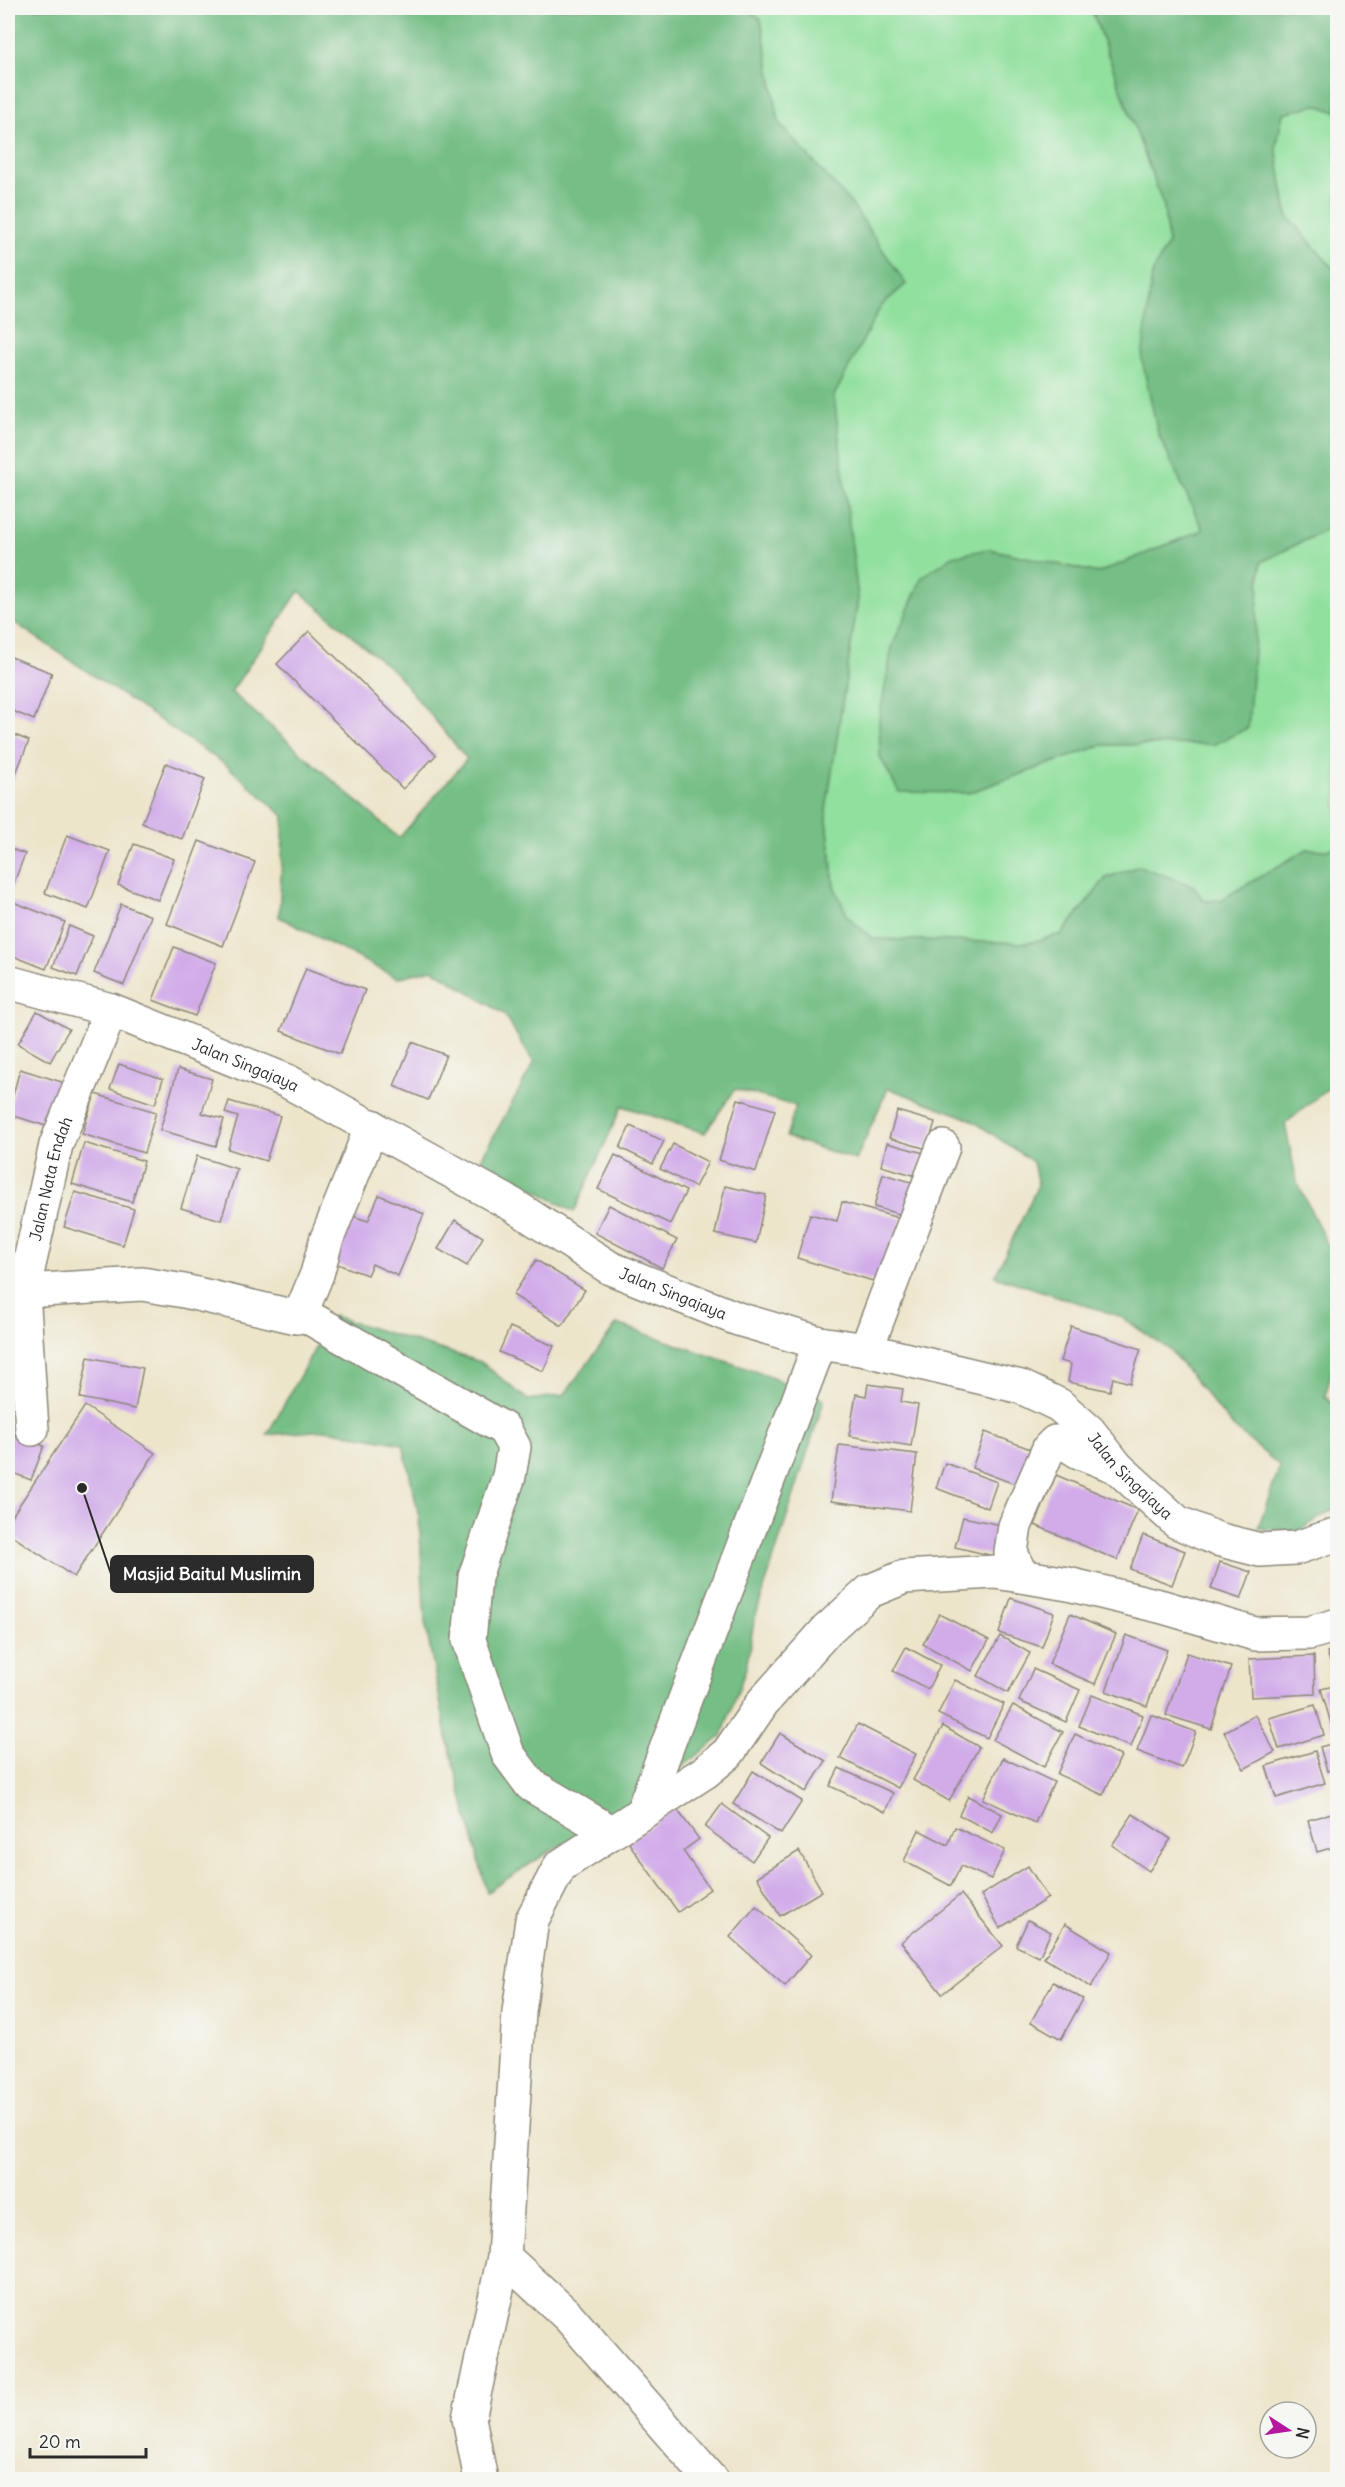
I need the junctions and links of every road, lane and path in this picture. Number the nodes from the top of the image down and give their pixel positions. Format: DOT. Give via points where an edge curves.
graph roads {
  1 [pos="8,982"];
  2 [pos="111,1010"];
  3 [pos="372,1126"];
  4 [pos="943,1147"];
  5 [pos="15,1292"];
  6 [pos="301,1313"];
  7 [pos="820,1343"];
  8 [pos="866,1350"];
  9 [pos="32,1429"];
  10 [pos="1117,1467"];
  11 [pos="1338,1534"];
  12 [pos="1021,1576"];
  13 [pos="1338,1625"];
  14 [pos="643,1810"];
  15 [pos="611,1832"];
  16 [pos="504,2257"];
  17 [pos="469,2418"];
  18 [pos="460,2480"];
  19 [pos="481,2480"];
  20 [pos="711,2480"];
  1 -- 2 [label="street, Jalan Singajaya"];
  2 -- 3 [label="street, Jalan Singajaya" via="286,1082"];
  2 -- 5 [label="street, Jalan Nata Endah" via="56,1144"];
  3 -- 6 [label="street"];
  3 -- 7 [label="street, Jalan Singajaya" via="513,1204 610,1268 738,1319"];
  4 -- 8 [label="street"];
  5 -- 6 [label="street" via="142,1284 290,1316"];
  5 -- 9 [label="street, Jalan Nata Endah"];
  6 -- 15 [label="street" via="504,1429 514,1447 509,1476 475,1576 469,1641 508,1754 531,1785"];
  7 -- 8 [label="street, Jalan Singajaya"];
  7 -- 14 [label="street"];
  8 -- 10 [label="street, Jalan Singajaya" via="1021,1387 1059,1406 1089,1431"];
  10 -- 11 [label="street, Jalan Singajaya" via="1177,1522 1217,1539 1260,1550 1296,1548"];
  10 -- 12 [label="street" via="1055,1442 1015,1526 1011,1552"];
  12 -- 13 [label="street" via="1163,1607 1255,1634 1309,1633"];
  12 -- 14 [label="street" via="995,1572 904,1577 870,1591 827,1630 763,1702 728,1753"];
  14 -- 15 [label="street"];
  15 -- 16 [label="street" via="560,1866 532,1920 519,2012"];
  16 -- 17 [label="street"];
  16 -- 20 [label="street" via="568,2316"];
  17 -- 18 [label="street"];
  17 -- 19 [label="street"];
}
